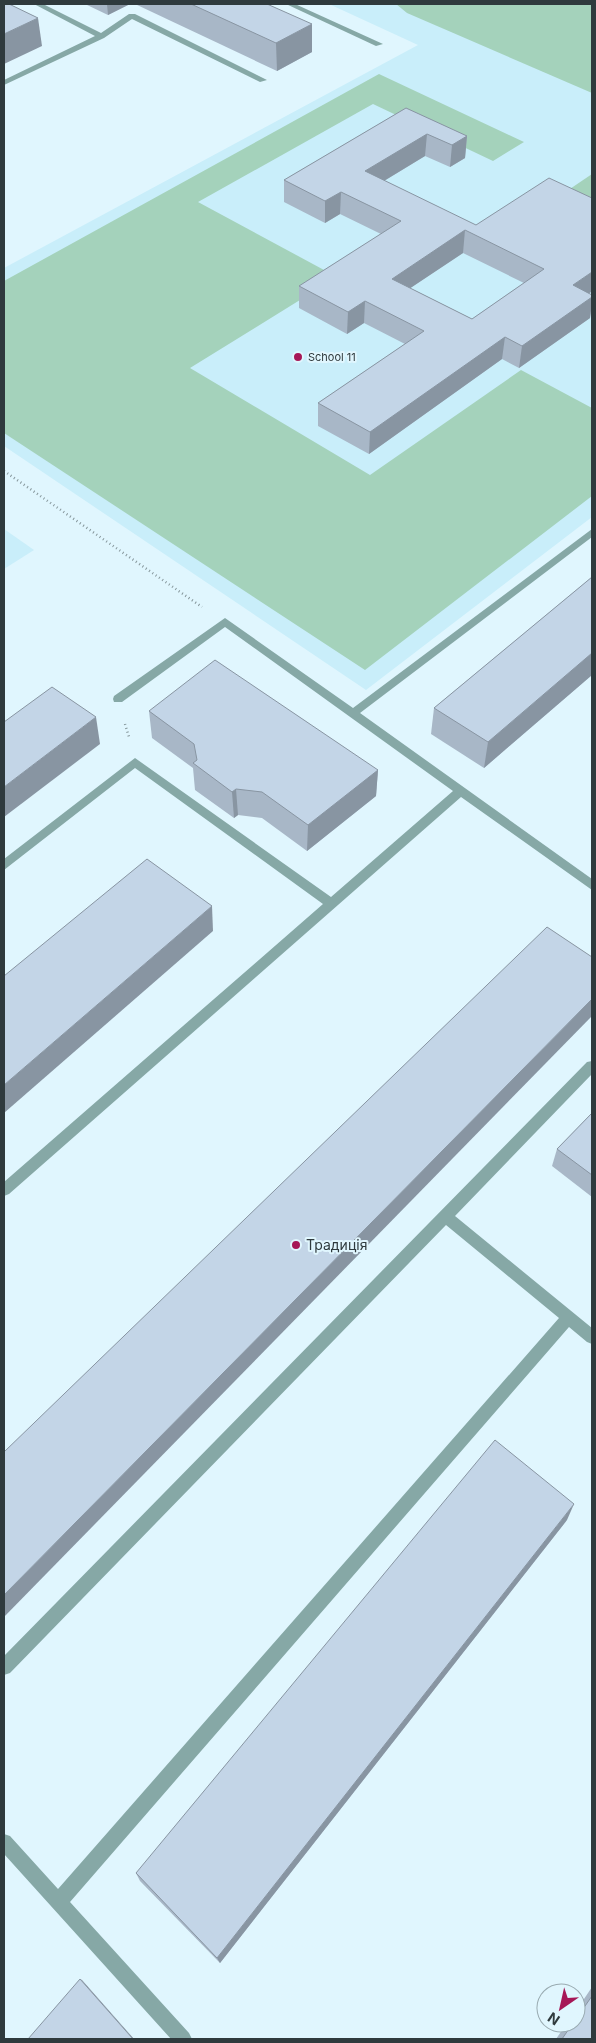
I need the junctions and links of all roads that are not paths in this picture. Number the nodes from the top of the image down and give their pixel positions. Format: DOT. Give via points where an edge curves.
graph roads {
  1 [pos="38,4"];
  2 [pos="290,4"];
  3 [pos="101,36"];
  4 [pos="379,44"];
  5 [pos="263,80"];
  6 [pos="4,83"];
  7 [pos="592,532"];
  8 [pos="118,699"];
  9 [pos="352,714"];
  10 [pos="460,791"];
  11 [pos="4,865"];
  12 [pos="592,885"];
  13 [pos="331,904"];
  14 [pos="592,1066"];
  15 [pos="4,1190"];
  16 [pos="444,1216"];
  17 [pos="568,1317"];
  18 [pos="592,1337"];
  19 [pos="4,1667"];
  20 [pos="4,1842"];
  21 [pos="58,1902"];
  22 [pos="183,2039"];
  1 -- 3 [label="lane"];
  2 -- 4 [label="lane"];
  3 -- 5 [label="lane" via="132,16"];
  3 -- 6 [label="lane"];
  7 -- 9 [label="lane"];
  8 -- 9 [label="lane" via="225,622"];
  9 -- 10 [label="lane"];
  10 -- 12 [label="lane"];
  10 -- 13 [label="lane"];
  11 -- 13 [label="lane" via="135,762"];
  13 -- 15 [label="lane"];
  14 -- 16 [label="lane"];
  16 -- 17 [label="lane"];
  16 -- 19 [label="lane"];
  17 -- 18 [label="lane"];
  17 -- 21 [label="lane"];
  20 -- 21 [label="lane"];
  21 -- 22 [label="lane"];
}
